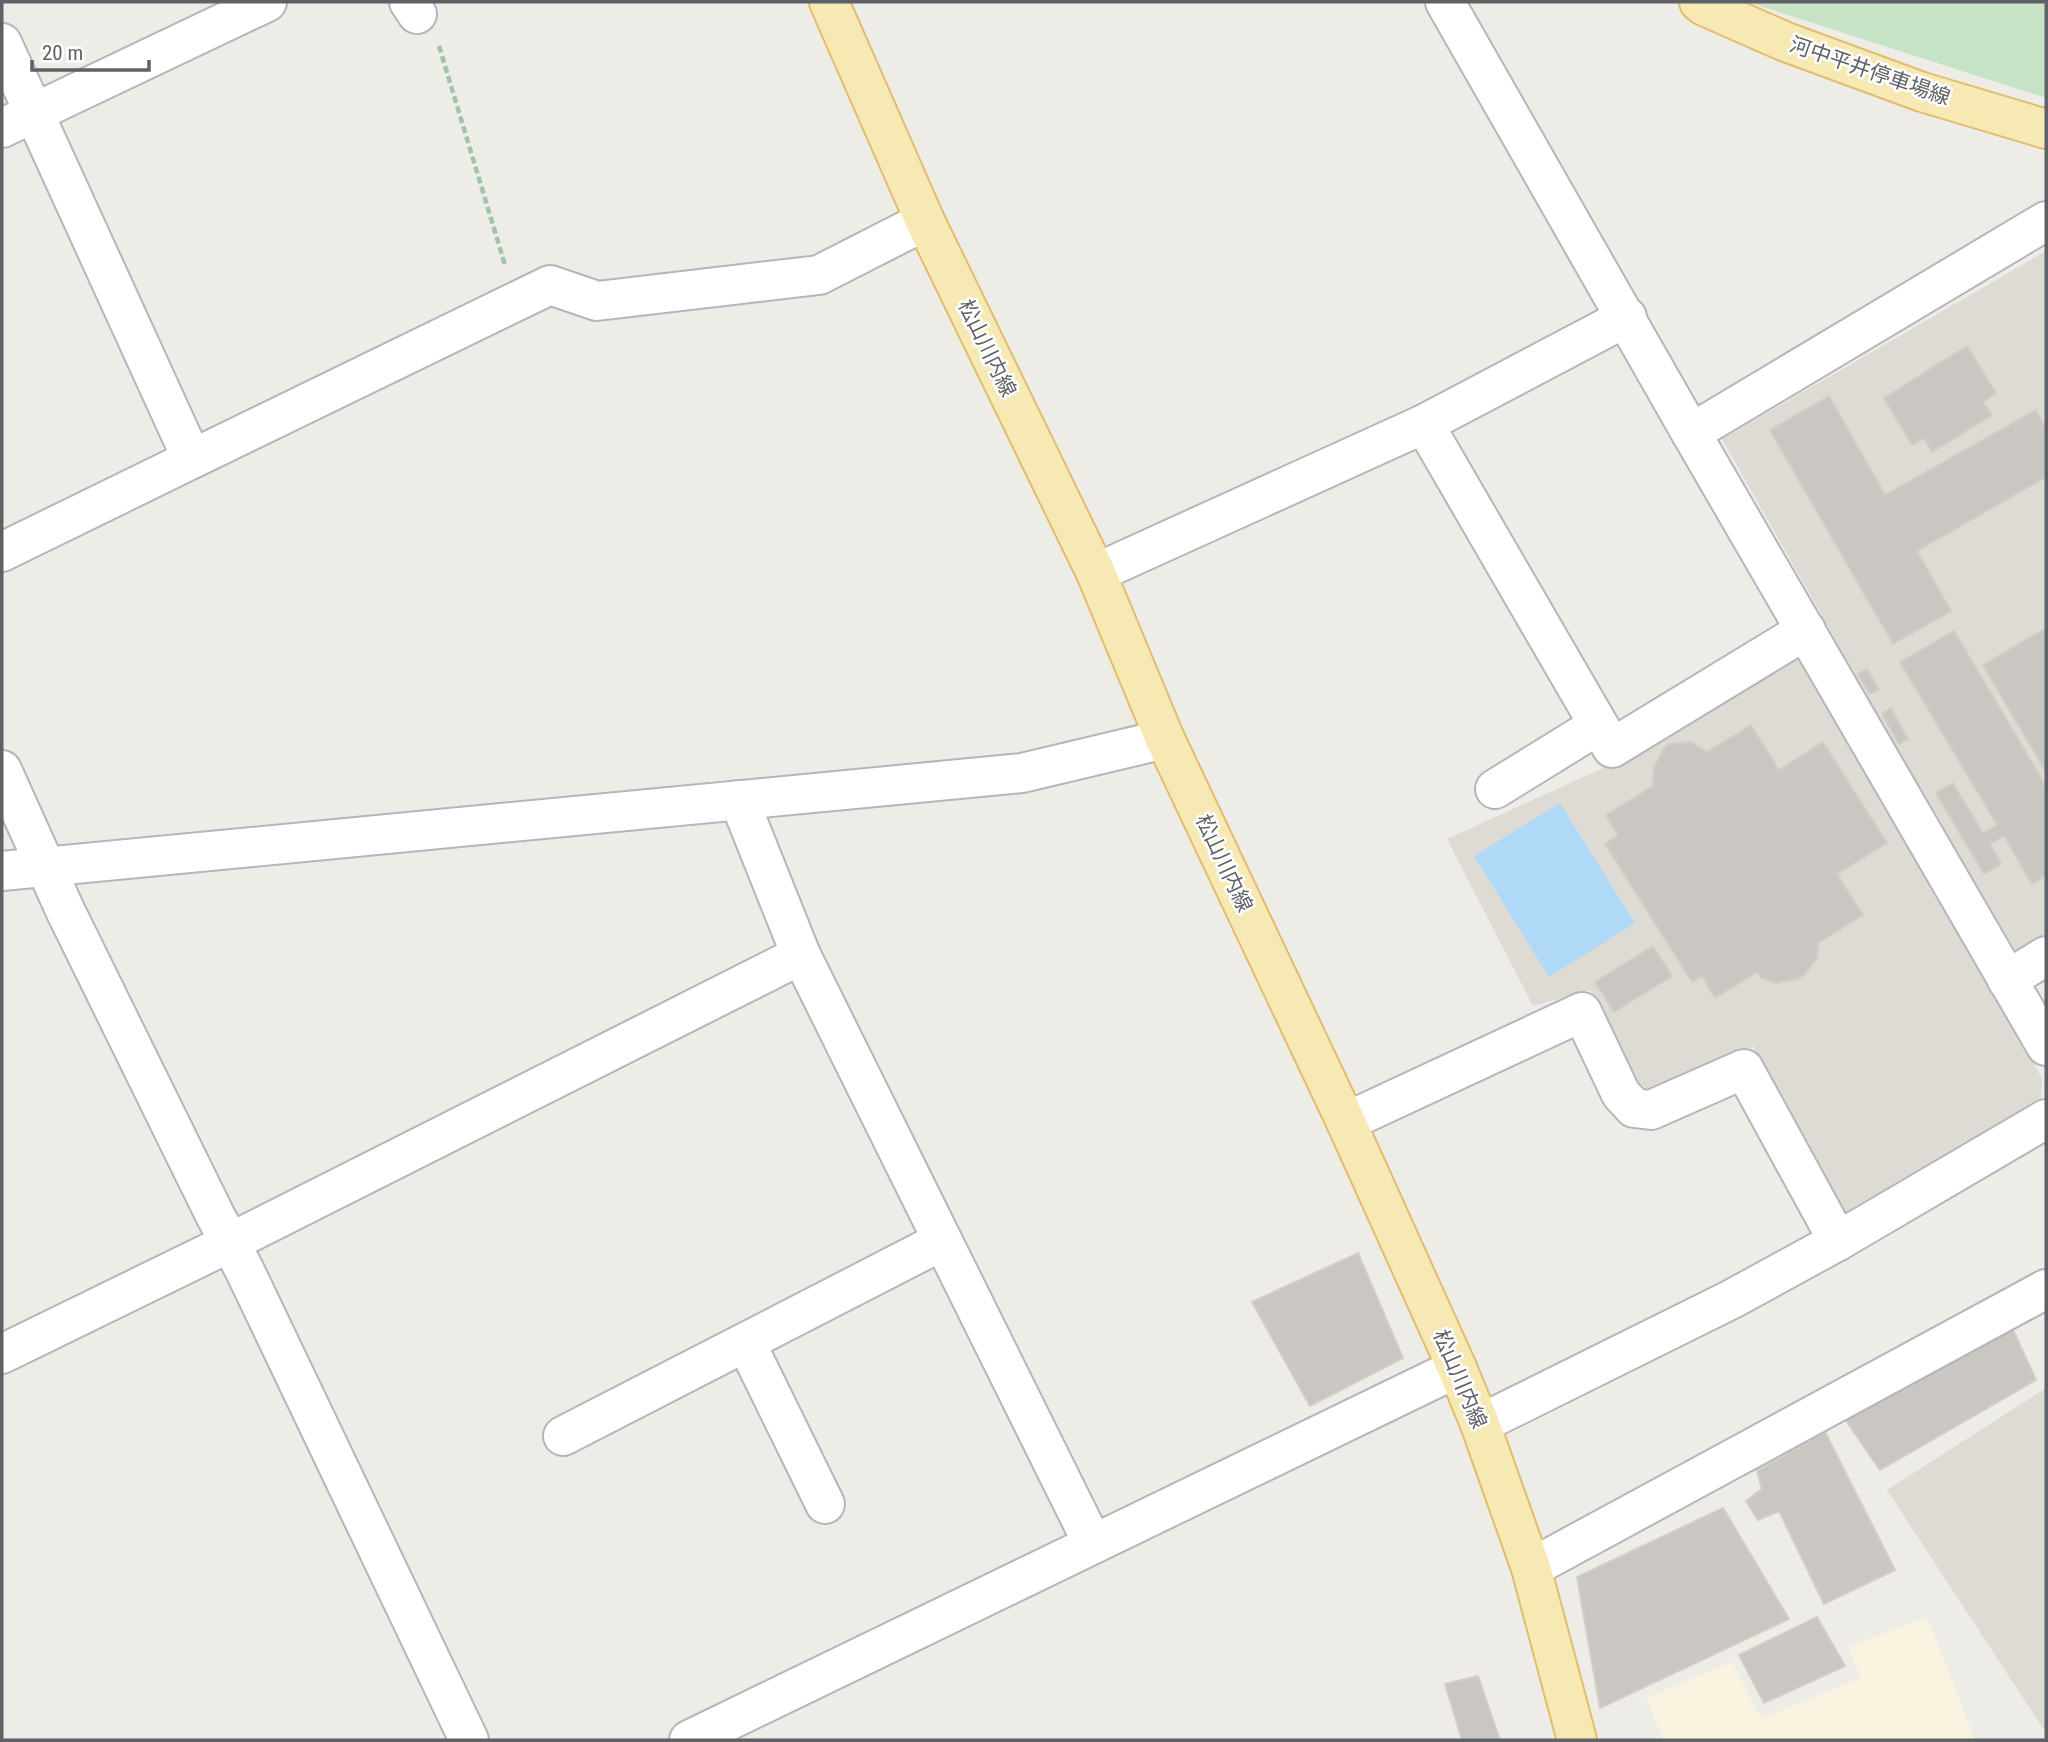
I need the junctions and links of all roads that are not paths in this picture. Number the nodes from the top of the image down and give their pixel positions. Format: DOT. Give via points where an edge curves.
graph roads {
  1 [pos="267,2"];
  2 [pos="829,2"];
  3 [pos="1445,2"];
  4 [pos="1699,2"];
  5 [pos="2,43"];
  6 [pos="17,120"];
  7 [pos="2046,129"];
  8 [pos="925,221"];
  9 [pos="2046,221"];
  10 [pos="1627,317"];
  11 [pos="1423,425"];
  12 [pos="1691,433"];
  13 [pos="192,459"];
  14 [pos="2,552"];
  15 [pos="1096,573"];
  16 [pos="1806,631"];
  17 [pos="1597,726"];
  18 [pos="1165,739"];
  19 [pos="2,770"];
  20 [pos="1495,789"];
  21 [pos="739,800"];
  22 [pos="47,867"];
  23 [pos="2,871"];
  24 [pos="801,955"];
  25 [pos="2046,956"];
  26 [pos="2007,980"];
  27 [pos="2046,1046"];
  28 [pos="2046,1119"];
  29 [pos="1346,1122"];
  30 [pos="942,1241"];
  31 [pos="1838,1241"];
  32 [pos="229,1243"];
  33 [pos="2046,1289"];
  34 [pos="746,1343"];
  35 [pos="2,1354"];
  36 [pos="1457,1368"];
  37 [pos="1480,1424"];
  38 [pos="563,1436"];
  39 [pos="825,1503"];
  40 [pos="1093,1544"];
  41 [pos="1531,1568"];
  42 [pos="469,1740"];
  43 [pos="690,1740"];
  44 [pos="1577,1740"];
  1 -- 6 [label="street"];
  2 -- 8 [label="main road, 松山川内線"];
  3 -- 10 [label="street"];
  4 -- 7 [label="main road, 河中平井停車場線" via="1799,47 1922,92"];
  5 -- 6 [label="street"];
  6 -- 13 [label="street"];
  8 -- 13 [label="street" via="819,275 597,301 550,285"];
  8 -- 15 [label="main road, 松山川内線"];
  9 -- 12 [label="street"];
  10 -- 11 [label="street"];
  10 -- 12 [label="street"];
  11 -- 15 [label="street"];
  11 -- 17 [label="street"];
  12 -- 16 [label="street"];
  13 -- 14 [label="street"];
  15 -- 18 [label="main road, 松山川内線"];
  16 -- 17 [label="street" via="1612,748"];
  16 -- 26 [label="street"];
  17 -- 20 [label="street"];
  18 -- 21 [label="street" via="1022,773"];
  18 -- 29 [label="main road, 松山川内線"];
  19 -- 22 [label="street"];
  21 -- 22 [label="street"];
  21 -- 24 [label="street"];
  22 -- 23 [label="street"];
  22 -- 32 [label="street"];
  24 -- 30 [label="street"];
  24 -- 32 [label="street"];
  25 -- 26 [label="street"];
  26 -- 27 [label="street"];
  28 -- 31 [label="street"];
  29 -- 31 [label="street" via="1581,1012 1621,1094 1634,1108 1651,1110 1744,1069"];
  29 -- 36 [label="main road, 松山川内線"];
  30 -- 34 [label="street"];
  30 -- 40 [label="street"];
  31 -- 37 [label="street"];
  32 -- 35 [label="street"];
  32 -- 42 [label="street"];
  33 -- 41 [label="street"];
  34 -- 38 [label="street"];
  34 -- 39 [label="street"];
  36 -- 37 [label="main road, 松山川内線"];
  36 -- 40 [label="street"];
  37 -- 41 [label="main road, 松山川内線"];
  40 -- 43 [label="street"];
  41 -- 44 [label="main road, 松山川内線"];
}
